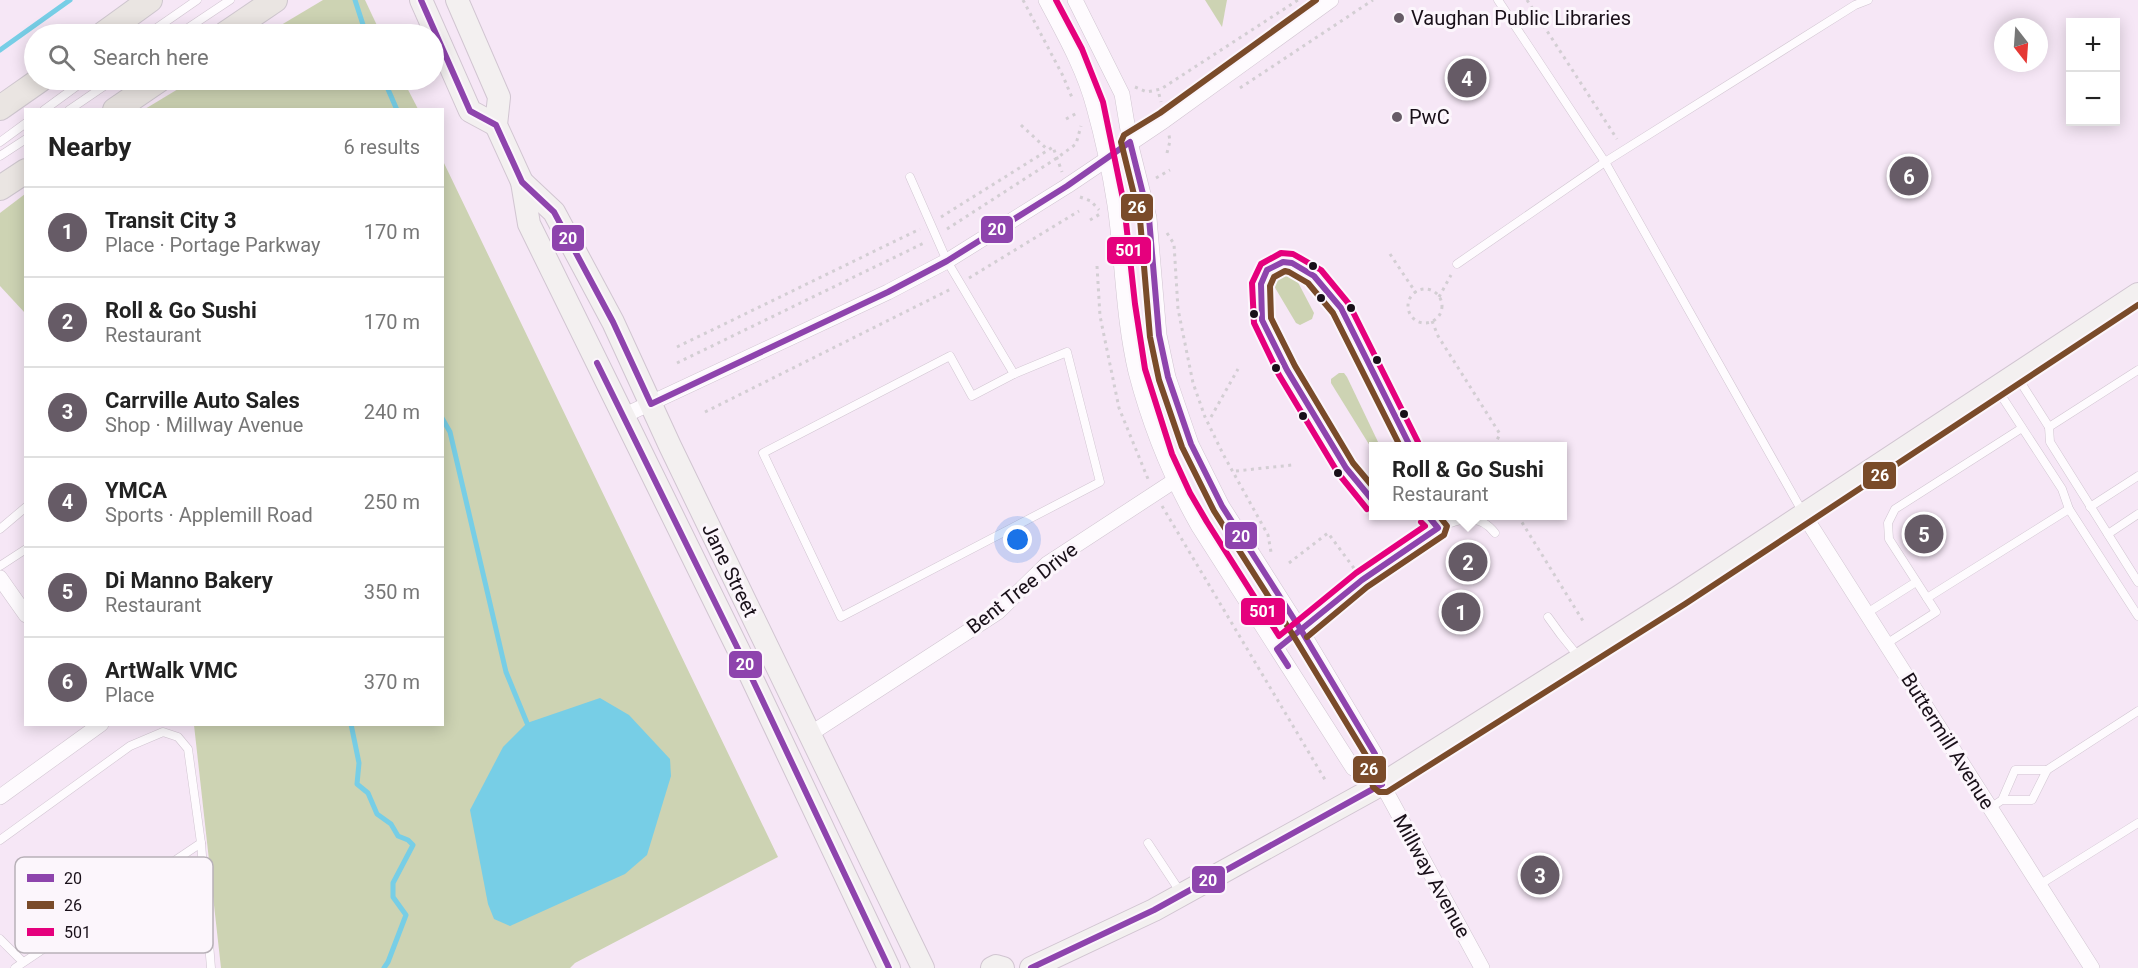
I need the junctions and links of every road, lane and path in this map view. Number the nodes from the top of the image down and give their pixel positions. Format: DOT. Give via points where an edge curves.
graph roads {
  1 [pos="150,0"];
  2 [pos="197,0"];
  3 [pos="230,0"];
  4 [pos="275,0"];
  5 [pos="421,0"];
  6 [pos="457,0"];
  7 [pos="1023,0"];
  8 [pos="1046,0"];
  9 [pos="1075,0"];
  10 [pos="1298,0"];
  11 [pos="1331,0"];
  12 [pos="1373,0"];
  13 [pos="1498,0"];
  14 [pos="1527,0"];
  15 [pos="1868,0"];
  16 [pos="117,24"];
  17 [pos="162,24"];
  18 [pos="194,24"];
  19 [pos="240,24"];
  20 [pos="432,24"];
  21 [pos="444,52"];
  22 [pos="1126,83"];
  23 [pos="26,90"];
  24 [pos="71,90"];
  25 [pos="98,90"];
  26 [pos="144,90"];
  27 [pos="1237,90"];
  28 [pos="0,108"];
  29 [pos="47,108"];
  30 [pos="72,108"];
  31 [pos="118,108"];
  32 [pos="24,124"];
  33 [pos="496,125"];
  34 [pos="1021,125"];
  35 [pos="1168,134"];
  36 [pos="1162,138"];
  37 [pos="24,140"];
  38 [pos="0,142"];
  39 [pos="1130,142"];
  40 [pos="1053,147"];
  41 [pos="1049,150"];
  42 [pos="1625,150"];
  43 [pos="0,156"];
  44 [pos="1106,158"];
  45 [pos="1605,162"];
  46 [pos="24,172"];
  47 [pos="910,177"];
  48 [pos="522,182"];
  49 [pos="0,188"];
  50 [pos="1079,211"];
  51 [pos="930,223"];
  52 [pos="955,224"];
  53 [pos="1164,228"];
  54 [pos="914,249"];
  55 [pos="1390,254"];
  56 [pos="946,261"];
  57 [pos="1457,264"];
  58 [pos="960,284"];
  59 [pos="1416,292"];
  60 [pos="2138,294"];
  61 [pos="1439,297"];
  62 [pos="1432,321"];
  63 [pos="677,347"];
  64 [pos="677,363"];
  65 [pos="1238,369"];
  66 [pos="2138,370"];
  67 [pos="1014,374"];
  68 [pos="2015,375"];
  69 [pos="1996,387"];
  70 [pos="651,404"];
  71 [pos="705,412"];
  72 [pos="623,416"];
  73 [pos="1211,417"];
  74 [pos="2049,427"];
  75 [pos="2022,428"];
  76 [pos="1408,442"];
  77 [pos="1496,442"];
  78 [pos="1292,465"];
  79 [pos="1236,471"];
  80 [pos="2138,476"];
  81 [pos="1174,481"];
  82 [pos="1369,497"];
  83 [pos="2090,507"];
  84 [pos="2069,509"];
  85 [pos="24,510"];
  86 [pos="2138,514"];
  87 [pos="1804,515"];
  88 [pos="1431,520"];
  89 [pos="1459,520"];
  90 [pos="1479,520"];
  91 [pos="1520,520"];
  92 [pos="1438,528"];
  93 [pos="0,529"];
  94 [pos="1495,533"];
  95 [pos="2108,534"];
  96 [pos="24,550"];
  97 [pos="1272,560"];
  98 [pos="1288,563"];
  99 [pos="0,566"];
  100 [pos="0,578"];
  101 [pos="1362,580"];
  102 [pos="1916,582"];
  103 [pos="2138,582"];
  104 [pos="1927,598"];
  105 [pos="24,612"];
  106 [pos="1867,613"];
  107 [pos="1548,616"];
  108 [pos="2138,616"];
  109 [pos="1582,621"];
  110 [pos="1301,630"];
  111 [pos="1886,644"];
  112 [pos="1277,649"];
  113 [pos="1581,659"];
  114 [pos="2138,711"];
  115 [pos="98,726"];
  116 [pos="810,734"];
  117 [pos="2047,770"];
  118 [pos="1382,784"];
  119 [pos="0,797"];
  120 [pos="1996,804"];
  121 [pos="2138,823"];
  122 [pos="0,840"];
  123 [pos="201,843"];
  124 [pos="1148,843"];
  125 [pos="180,857"];
  126 [pos="202,857"];
  127 [pos="2039,885"];
  128 [pos="1182,894"];
  129 [pos="0,939"];
  130 [pos="38,953"];
  131 [pos="210,953"];
  132 [pos="23,963"];
  133 [pos="15,968"];
  134 [pos="211,968"];
  135 [pos="889,968"];
  136 [pos="923,968"];
  137 [pos="992,968"];
  138 [pos="1003,968"];
  139 [pos="1031,968"];
  140 [pos="1482,968"];
  141 [pos="2092,968"];
  1 -- 16 [label="main road"];
  2 -- 17 [label="lane"];
  3 -- 18 [label="lane"];
  4 -- 19 [label="main road"];
  5 -- 20 [label="main road"];
  6 -- 33 [label="main road, Jane Street" via="499,97"];
  7 -- 52 [label="path" via="1063,76 1079,112 1082,130 1076,144"];
  8 -- 44 [label="street" via="1074,52 1094,105"];
  9 -- 39 [label="street, Millway Avenue" via="1122,94"];
  10 -- 22 [label="path" via="1161,89 1147,92"];
  11 -- 39 [label="street"];
  12 -- 27 [label="path"];
  13 -- 45 [label="lane"];
  14 -- 42 [label="path"];
  15 -- 42 [label="lane"];
  21 -- 33 [label="main road" via="470,111"];
  23 -- 28 [label="main road"];
  24 -- 29 [label="lane"];
  25 -- 30 [label="lane"];
  26 -- 31 [label="main road"];
  32 -- 38 [label="lane"];
  33 -- 48 [label="main road, Jane Street"];
  34 -- 41 [label="path"];
  35 -- 36 [label="path"];
  37 -- 43 [label="lane"];
  39 -- 44 [label="street"];
  39 -- 110 [label="street, Millway Avenue" via="1149,218 1159,336 1168,377 1191,444 1222,506"];
  40 -- 41 [label="path"];
  41 -- 51 [label="path"];
  42 -- 45 [label="lane"];
  44 -- 56 [label="street"];
  44 -- 81 [label="street" via="1136,371"];
  45 -- 57 [label="lane"];
  45 -- 87 [label="lane"];
  46 -- 49 [label="main road"];
  47 -- 51 [label="lane"];
  48 -- 70 [label="main road, Jane Street" via="554,212 613,322"];
  48 -- 72 [label="main road, Jane Street" via="529,224"];
  50 -- 58 [label="path"];
  51 -- 56 [label="lane"];
  51 -- 63 [label="path"];
  53 -- 97 [label="path" via="1174,244 1178,309 1193,383 1218,445 1268,535"];
  54 -- 64 [label="path"];
  55 -- 59 [label="path"];
  56 -- 58 [label="lane"];
  56 -- 70 [label="street"];
  57 -- 61 [label="path"];
  58 -- 67 [label="lane"];
  58 -- 71 [label="path"];
  59 -- 61 [label="path" via="1430,290"];
  59 -- 62 [label="path" via="1409,303 1410,313 1417,321"];
  60 -- 68 [label="main road"];
  61 -- 62 [label="path" via="1440,314"];
  62 -- 77 [label="path" via="1500,434"];
  65 -- 73 [label="path"];
  66 -- 74 [label="lane"];
  67 -- 67 [label="lane" via="1067,352 1100,482 841,617 763,453 950,356 972,396"];
  68 -- 69 [label="main road"];
  68 -- 74 [label="lane"];
  69 -- 75 [label="lane"];
  69 -- 87 [label="main road"];
  70 -- 72 [label="street"];
  70 -- 116 [label="main road, Jane Street"];
  72 -- 135 [label="main road, Jane Street"];
  74 -- 83 [label="lane" via="2050,442"];
  75 -- 84 [label="lane" via="2062,489"];
  75 -- 102 [label="lane" via="1895,509 1887,523 1889,539"];
  76 -- 82 [label="lane" via="1341,308 1314,276 1292,263 1282,262 1267,270 1261,284 1262,320 1346,468"];
  78 -- 79 [label="path"];
  80 -- 83 [label="lane"];
  81 -- 112 [label="street"];
  81 -- 116 [label="street, Bent Tree Drive" via="1047,564 998,612"];
  83 -- 95 [label="lane"];
  84 -- 104 [label="lane"];
  84 -- 108 [label="lane"];
  85 -- 93 [label="lane"];
  86 -- 95 [label="lane"];
  87 -- 106 [label="street, Buttermill Avenue"];
  87 -- 113 [label="main road"];
  88 -- 92 [label="lane"];
  89 -- 92 [label="lane"];
  90 -- 94 [label="lane"];
  91 -- 109 [label="path"];
  92 -- 101 [label="lane"];
  95 -- 103 [label="lane"];
  96 -- 99 [label="lane"];
  98 -- 101 [label="path" via="1329,533"];
  100 -- 105 [label="street"];
  101 -- 110 [label="lane"];
  102 -- 104 [label="lane"];
  102 -- 106 [label="lane"];
  104 -- 111 [label="lane" via="1936,612"];
  106 -- 111 [label="street, Buttermill Avenue"];
  107 -- 113 [label="lane"];
  110 -- 112 [label="lane"];
  110 -- 118 [label="street, Millway Avenue" via="1375,754"];
  111 -- 120 [label="street, Buttermill Avenue"];
  112 -- 118 [label="street" via="1353,768"];
  113 -- 118 [label="main road"];
  114 -- 117 [label="lane"];
  115 -- 119 [label="street"];
  116 -- 136 [label="main road, Jane Street"];
  117 -- 120 [label="lane" via="2032,800"];
  117 -- 120 [label="lane" via="2015,770"];
  118 -- 128 [label="main road"];
  118 -- 140 [label="street, Millway Avenue"];
  120 -- 127 [label="street, Buttermill Avenue"];
  121 -- 127 [label="lane"];
  122 -- 123 [label="lane" via="130,746 163,732 178,737 188,750"];
  123 -- 125 [label="lane"];
  123 -- 126 [label="lane"];
  124 -- 128 [label="lane"];
  127 -- 141 [label="street, Buttermill Avenue"];
  128 -- 139 [label="main road"];
  129 -- 132 [label="lane"];
  130 -- 132 [label="lane"];
  131 -- 134 [label="lane"];
  132 -- 133 [label="lane"];
  137 -- 138 [label="main road"];
}
